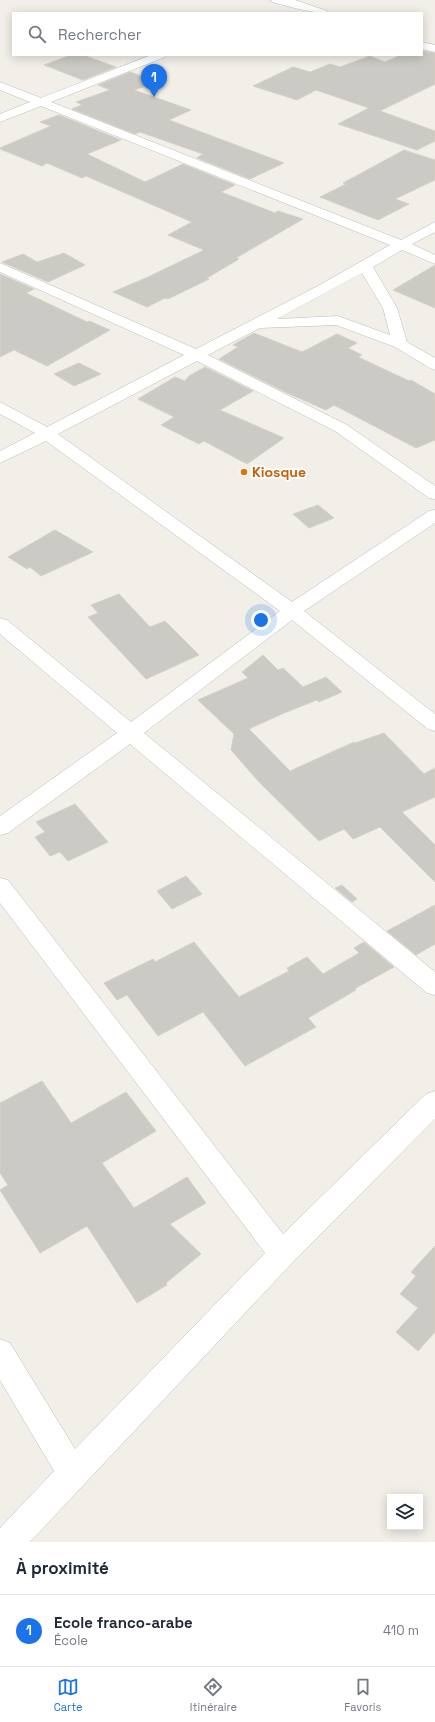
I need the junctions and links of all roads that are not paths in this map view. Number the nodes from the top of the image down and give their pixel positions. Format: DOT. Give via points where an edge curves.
graph roads {
  1 [pos="298,1"];
  2 [pos="275,5"];
  3 [pos="321,12"];
  4 [pos="423,45"];
  5 [pos="435,49"];
  6 [pos="158,56"];
  7 [pos="0,86"];
  8 [pos="40,102"];
  9 [pos="0,118"];
  10 [pos="435,226"];
  11 [pos="402,245"];
  12 [pos="435,260"];
  13 [pos="365,266"];
  14 [pos="0,267"];
  15 [pos="254,325"];
  16 [pos="400,344"];
  17 [pos="196,355"];
  18 [pos="435,365"];
  19 [pos="0,407"];
  20 [pos="46,433"];
  21 [pos="0,458"];
  22 [pos="435,494"];
  23 [pos="435,515"];
  24 [pos="292,611"];
  25 [pos="0,624"];
  26 [pos="435,724"];
  27 [pos="131,733"];
  28 [pos="0,827"];
  29 [pos="0,886"];
  30 [pos="435,986"];
  31 [pos="435,1102"];
  32 [pos="282,1254"];
  33 [pos="0,1353"];
  34 [pos="73,1474"];
  35 [pos="8,1542"];
  1 -- 2 [label="street"];
  1 -- 3 [label="street"];
  4 -- 5 [label="street"];
  6 -- 8 [label="street"];
  7 -- 8 [label="street"];
  8 -- 9 [label="street"];
  8 -- 11 [label="street"];
  10 -- 11 [label="street"];
  11 -- 12 [label="street"];
  11 -- 13 [label="street"];
  13 -- 15 [label="street"];
  13 -- 16 [label="street" via="390,308"];
  14 -- 17 [label="street"];
  15 -- 16 [label="street" via="338,320"];
  15 -- 17 [label="street"];
  16 -- 18 [label="street"];
  17 -- 20 [label="street"];
  17 -- 22 [label="street" via="341,428"];
  19 -- 20 [label="street"];
  20 -- 21 [label="street"];
  20 -- 24 [label="street"];
  23 -- 24 [label="street"];
  24 -- 26 [label="street"];
  24 -- 27 [label="street"];
  25 -- 27 [label="street"];
  27 -- 28 [label="street"];
  27 -- 30 [label="street"];
  29 -- 32 [label="street"];
  31 -- 32 [label="street"];
  32 -- 34 [label="street"];
  33 -- 34 [label="street"];
  34 -- 35 [label="street"];
}
